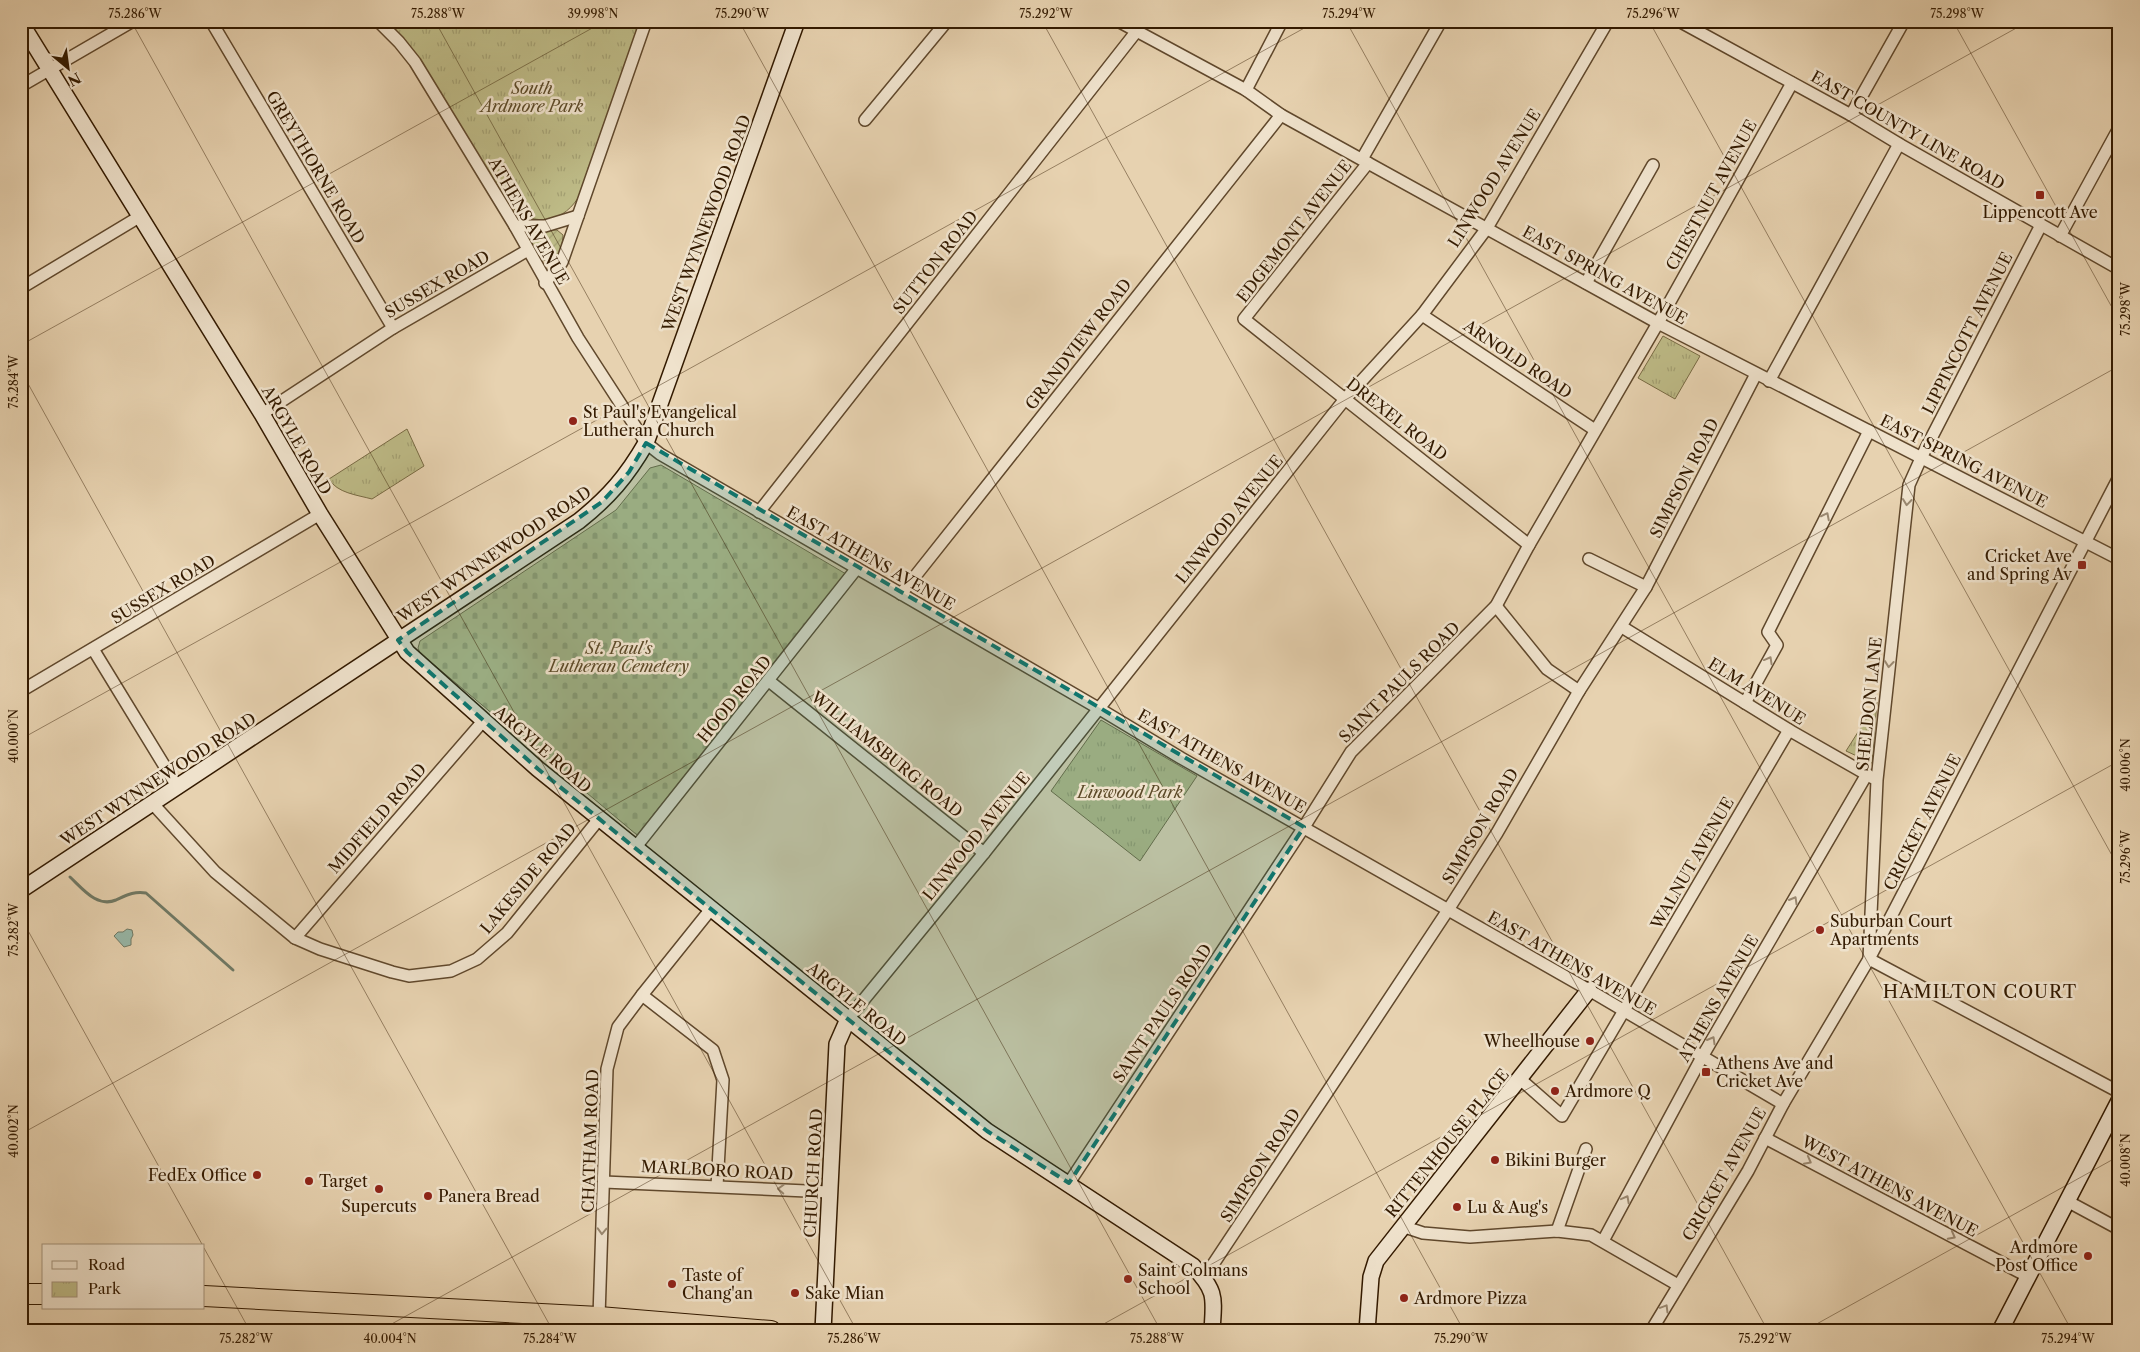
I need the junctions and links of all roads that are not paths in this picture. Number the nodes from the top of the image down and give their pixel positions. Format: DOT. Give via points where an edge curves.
graph roads {
  1 [pos="132,21"];
  2 [pos="211,21"];
  3 [pos="378,21"];
  4 [pos="646,21"];
  5 [pos="797,21"];
  6 [pos="947,21"];
  7 [pos="1118,21"];
  8 [pos="1282,21"];
  9 [pos="1441,21"];
  10 [pos="1608,21"];
  11 [pos="1679,21"];
  12 [pos="1904,21"];
  13 [pos="21,23"];
  14 [pos="1136,32"];
  15 [pos="49,69"];
  16 [pos="1792,83"];
  17 [pos="21,86"];
  18 [pos="1246,90"];
  19 [pos="1281,115"];
  20 [pos="1851,115"];
  21 [pos="866,120"];
  22 [pos="2119,128"];
  23 [pos="1898,144"];
  24 [pos="1365,161"];
  25 [pos="1653,165"];
  26 [pos="578,216"];
  27 [pos="139,217"];
  28 [pos="2042,225"];
  29 [pos="515,226"];
  30 [pos="1486,228"];
  31 [pos="2060,236"];
  32 [pos="528,250"];
  33 [pos="2119,269"];
  34 [pos="546,283"];
  35 [pos="1586,283"];
  36 [pos="21,288"];
  37 [pos="1422,315"];
  38 [pos="1244,319"];
  39 [pos="1658,323"];
  40 [pos="393,328"];
  41 [pos="1756,374"];
  42 [pos="1769,381"];
  43 [pos="1345,399"];
  44 [pos="262,414"];
  45 [pos="1595,430"];
  46 [pos="1869,431"];
  47 [pos="646,443"];
  48 [pos="1922,456"];
  49 [pos="2119,477"];
  50 [pos="759,512"];
  51 [pos="320,514"];
  52 [pos="2085,542"];
  53 [pos="1529,545"];
  54 [pos="1589,559"];
  55 [pos="2119,559"];
  56 [pos="857,568"];
  57 [pos="1646,587"];
  58 [pos="901,594"];
  59 [pos="1496,606"];
  60 [pos="1622,627"];
  61 [pos="398,640"];
  62 [pos="93,649"];
  63 [pos="769,681"];
  64 [pos="21,690"];
  65 [pos="1580,691"];
  66 [pos="1745,702"];
  67 [pos="1098,708"];
  68 [pos="484,720"];
  69 [pos="1789,730"];
  70 [pos="1872,777"];
  71 [pos="178,788"];
  72 [pos="154,804"];
  73 [pos="599,819"];
  74 [pos="1304,827"];
  75 [pos="635,848"];
  76 [pos="984,853"];
  77 [pos="21,890"];
  78 [pos="711,909"];
  79 [pos="1448,910"];
  80 [pos="295,938"];
  81 [pos="1869,960"];
  82 [pos="1589,990"];
  83 [pos="642,995"];
  84 [pos="1624,1012"];
  85 [pos="848,1019"];
  86 [pos="1702,1057"];
  87 [pos="1520,1079"];
  88 [pos="2119,1092"];
  89 [pos="2119,1101"];
  90 [pos="1783,1104"];
  91 [pos="1765,1138"];
  92 [pos="1586,1149"];
  93 [pos="604,1182"];
  94 [pos="1069,1183"];
  95 [pos="717,1186"];
  96 [pos="830,1192"];
  97 [pos="2067,1201"];
  98 [pos="1402,1226"];
  99 [pos="2119,1229"];
  100 [pos="1557,1231"];
  101 [pos="1603,1242"];
  102 [pos="2027,1276"];
  103 [pos="1204,1278"];
  104 [pos="1678,1285"];
  105 [pos="21,1294"];
  106 [pos="42,1294"];
  107 [pos="205,1296"];
  108 [pos="599,1317"];
  109 [pos="771,1331"];
  110 [pos="823,1331"];
  111 [pos="1212,1331"];
  112 [pos="1367,1331"];
  113 [pos="1651,1331"];
  114 [pos="2000,1331"];
  1 -- 15 [label="street"];
  2 -- 40 [label="street, GREYTHORNE ROAD"];
  3 -- 29 [label="street, ATHENS AVENUE" via="415,62"];
  4 -- 26 [label="street"];
  5 -- 47 [label="street, WEST WYNNEWOOD ROAD"];
  6 -- 21 [label="street"];
  7 -- 14 [label="street, EAST SPRING AVENUE"];
  8 -- 18 [label="street"];
  9 -- 24 [label="street, EDGEMONT AVENUE"];
  10 -- 30 [label="street, LINWOOD AVENUE"];
  11 -- 16 [label="street, EAST COUNTY LINE ROAD"];
  12 -- 20 [label="street"];
  13 -- 15 [label="street, ARGYLE ROAD"];
  14 -- 18 [label="street, EAST SPRING AVENUE"];
  14 -- 50 [label="street, SUTTON ROAD"];
  15 -- 17 [label="street"];
  15 -- 27 [label="street, ARGYLE ROAD"];
  16 -- 20 [label="street, EAST COUNTY LINE ROAD"];
  16 -- 39 [label="street, CHESTNUT AVENUE"];
  18 -- 19 [label="street, EAST SPRING AVENUE"];
  19 -- 24 [label="street, EAST SPRING AVENUE"];
  19 -- 58 [label="street, GRANDVIEW ROAD"];
  20 -- 23 [label="street, EAST COUNTY LINE ROAD"];
  22 -- 31 [label="street"];
  23 -- 28 [label="street, EAST COUNTY LINE ROAD"];
  23 -- 42 [label="street"];
  24 -- 30 [label="street, EAST SPRING AVENUE"];
  24 -- 38 [label="street, EDGEMONT AVENUE"];
  25 -- 35 [label="street"];
  26 -- 29 [label="street" via="545,226"];
  26 -- 34 [label="street" via="562,262"];
  27 -- 36 [label="street"];
  27 -- 44 [label="street, ARGYLE ROAD"];
  28 -- 31 [label="street, EAST COUNTY LINE ROAD"];
  28 -- 48 [label="street, LIPPINCOTT AVENUE"];
  29 -- 32 [label="street, ATHENS AVENUE"];
  30 -- 35 [label="street, EAST SPRING AVENUE"];
  30 -- 37 [label="street, LINWOOD AVENUE"];
  31 -- 33 [label="street, EAST COUNTY LINE ROAD"];
  32 -- 34 [label="street, ATHENS AVENUE"];
  32 -- 40 [label="street, SUSSEX ROAD"];
  34 -- 47 [label="street, ATHENS AVENUE"];
  35 -- 39 [label="street, EAST SPRING AVENUE"];
  37 -- 43 [label="street, LINWOOD AVENUE"];
  37 -- 45 [label="street, ARNOLD ROAD"];
  38 -- 43 [label="street, DREXEL ROAD"];
  39 -- 41 [label="street, EAST SPRING AVENUE"];
  39 -- 45 [label="street, SAINT PAULS ROAD"];
  40 -- 44 [label="street, SUSSEX ROAD"];
  41 -- 42 [label="street, EAST SPRING AVENUE"];
  41 -- 57 [label="street, SIMPSON ROAD"];
  42 -- 46 [label="street, EAST SPRING AVENUE"];
  43 -- 53 [label="street, DREXEL ROAD"];
  43 -- 67 [label="street, LINWOOD AVENUE"];
  44 -- 51 [label="street, ARGYLE ROAD"];
  45 -- 53 [label="street, SAINT PAULS ROAD"];
  46 -- 48 [label="street, EAST SPRING AVENUE"];
  66 -- 46 [label="street, one-way" via="1777,645 1768,632"];
  47 -- 50 [label="street, EAST ATHENS AVENUE"];
  47 -- 61 [label="street, WEST WYNNEWOOD ROAD" via="629,472 602,502"];
  48 -- 52 [label="street, EAST SPRING AVENUE"];
  48 -- 70 [label="street, SHELDON LANE, one-way" via="1909,485"];
  49 -- 52 [label="street, CRICKET AVENUE"];
  50 -- 56 [label="street, EAST ATHENS AVENUE"];
  51 -- 61 [label="street, ARGYLE ROAD"];
  51 -- 62 [label="street, SUSSEX ROAD"];
  52 -- 55 [label="street, EAST SPRING AVENUE"];
  52 -- 81 [label="street, CRICKET AVENUE"];
  53 -- 59 [label="street, SAINT PAULS ROAD"];
  54 -- 57 [label="street"];
  56 -- 58 [label="street, EAST ATHENS AVENUE"];
  56 -- 63 [label="street, HOOD ROAD"];
  57 -- 60 [label="street, SIMPSON ROAD"];
  58 -- 67 [label="street, EAST ATHENS AVENUE"];
  59 -- 65 [label="street" via="1547,669"];
  59 -- 74 [label="street, SAINT PAULS ROAD" via="1351,752"];
  60 -- 65 [label="street, SIMPSON ROAD"];
  60 -- 66 [label="street, ELM AVENUE"];
  61 -- 68 [label="street, ARGYLE ROAD" via="407,652"];
  61 -- 71 [label="street, WEST WYNNEWOOD ROAD"];
  62 -- 64 [label="street, SUSSEX ROAD"];
  62 -- 71 [label="street"];
  63 -- 75 [label="street, HOOD ROAD"];
  63 -- 76 [label="street, WILLIAMSBURG ROAD"];
  65 -- 79 [label="street, SIMPSON ROAD"];
  66 -- 69 [label="street, ELM AVENUE"];
  67 -- 74 [label="street, EAST ATHENS AVENUE"];
  67 -- 76 [label="street, LINWOOD AVENUE"];
  68 -- 73 [label="street, ARGYLE ROAD"];
  68 -- 80 [label="street, MIDFIELD ROAD"];
  69 -- 70 [label="street, ELM AVENUE"];
  69 -- 84 [label="street, WALNUT AVENUE"];
  70 -- 81 [label="street, SHELDON LANE"];
  86 -- 70 [label="street, ATHENS AVENUE, one-way"];
  71 -- 72 [label="street, WEST WYNNEWOOD ROAD"];
  72 -- 77 [label="street, WEST WYNNEWOOD ROAD"];
  72 -- 80 [label="street, LAKESIDE ROAD" via="215,872"];
  73 -- 75 [label="street, ARGYLE ROAD"];
  73 -- 80 [label="street, LAKESIDE ROAD" via="506,933 477,959 452,971 409,976 320,949"];
  74 -- 79 [label="street, EAST ATHENS AVENUE"];
  74 -- 94 [label="street, SAINT PAULS ROAD"];
  75 -- 78 [label="street, ARGYLE ROAD"];
  76 -- 85 [label="street, LINWOOD AVENUE"];
  78 -- 83 [label="street, CHATHAM ROAD"];
  78 -- 85 [label="street, ARGYLE ROAD"];
  79 -- 82 [label="street, EAST ATHENS AVENUE"];
  79 -- 103 [label="street, SIMPSON ROAD"];
  81 -- 88 [label="street"];
  81 -- 90 [label="street, CRICKET AVENUE"];
  82 -- 84 [label="street, EAST ATHENS AVENUE"];
  82 -- 87 [label="street, RITTENHOUSE PLACE"];
  83 -- 93 [label="street, CHATHAM ROAD" via="618,1027 607,1069"];
  83 -- 95 [label="street" via="713,1050 723,1080"];
  84 -- 86 [label="street, EAST ATHENS AVENUE"];
  84 -- 87 [label="street, WALNUT AVENUE" via="1562,1116"];
  85 -- 94 [label="street, ARGYLE ROAD" via="987,1131"];
  85 -- 96 [label="street, CHURCH ROAD" via="837,1044"];
  86 -- 90 [label="street, EAST ATHENS AVENUE"];
  101 -- 86 [label="street, ATHENS AVENUE, one-way"];
  87 -- 98 [label="street, RITTENHOUSE PLACE"];
  89 -- 97 [label="street"];
  90 -- 91 [label="street, CRICKET AVENUE"];
  91 -- 102 [label="street, WEST ATHENS AVENUE, one-way"];
  91 -- 104 [label="street, CRICKET AVENUE"];
  92 -- 100 [label="street"];
  93 -- 95 [label="street, MARLBORO ROAD"];
  93 -- 108 [label="street, CHATHAM ROAD, one-way"];
  94 -- 103 [label="street, ARGYLE ROAD" via="1193,1266"];
  96 -- 95 [label="street, MARLBORO ROAD, one-way"];
  96 -- 110 [label="street, CHURCH ROAD"];
  97 -- 99 [label="street"];
  97 -- 102 [label="street"];
  98 -- 100 [label="street" via="1423,1233 1470,1237"];
  98 -- 112 [label="street, RITTENHOUSE PLACE" via="1372,1269"];
  100 -- 101 [label="street" via="1591,1235"];
  101 -- 104 [label="street"];
  102 -- 114 [label="street"];
  103 -- 111 [label="street, ARGYLE ROAD" via="1214,1297"];
  113 -- 104 [label="street, CRICKET AVENUE, one-way"];
  105 -- 106 [label="highway"];
  107 -- 108 [label="highway"];
  108 -- 109 [label="highway"];
}
